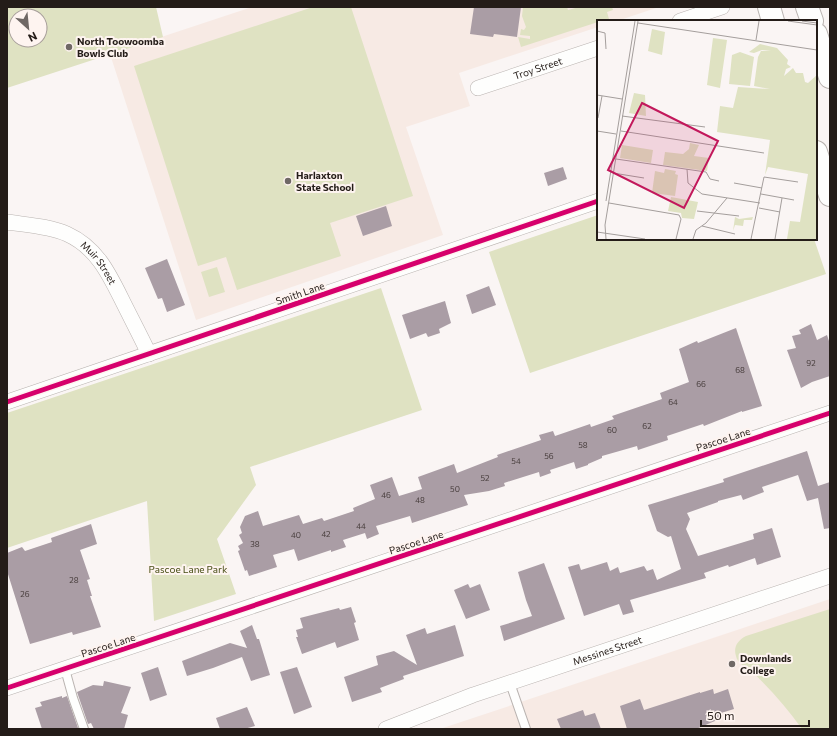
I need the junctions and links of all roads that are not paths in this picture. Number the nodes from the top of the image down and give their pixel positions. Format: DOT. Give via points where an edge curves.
graph roads {
  1 [pos="722,7"];
  2 [pos="769,7"];
  3 [pos="807,7"];
  4 [pos="683,20"];
  5 [pos="773,20"];
  6 [pos="812,20"];
  7 [pos="817,37"];
  8 [pos="597,48"];
  9 [pos="830,77"];
  10 [pos="478,88"];
  11 [pos="817,155"];
  12 [pos="830,195"];
  13 [pos="597,201"];
  14 [pos="7,222"];
  15 [pos="149,354"];
  16 [pos="7,402"];
  17 [pos="830,413"];
  18 [pos="830,576"];
  19 [pos="65,669"];
  20 [pos="510,683"];
  21 [pos="7,688"];
  22 [pos="84,729"];
  23 [pos="386,729"];
  24 [pos="526,729"];
  1 -- 4 [label="street"];
  2 -- 5 [label="highway"];
  3 -- 6 [label="highway"];
  7 -- 9 [label="highway"];
  8 -- 10 [label="street, Troy Street"];
  11 -- 12 [label="highway"];
  13 -- 15 [label="street, Smith Lane"];
  14 -- 15 [label="street, Muir Street" via="46,228 66,234 85,244 109,274"];
  15 -- 16 [label="street, Smith Lane"];
  17 -- 19 [label="street, Pascoe Lane"];
  18 -- 20 [label="street, Messines Street"];
  19 -- 21 [label="street, Pascoe Lane"];
  19 -- 22 [label="lane"];
  20 -- 23 [label="street, Messines Street"];
  20 -- 24 [label="lane"];
}
